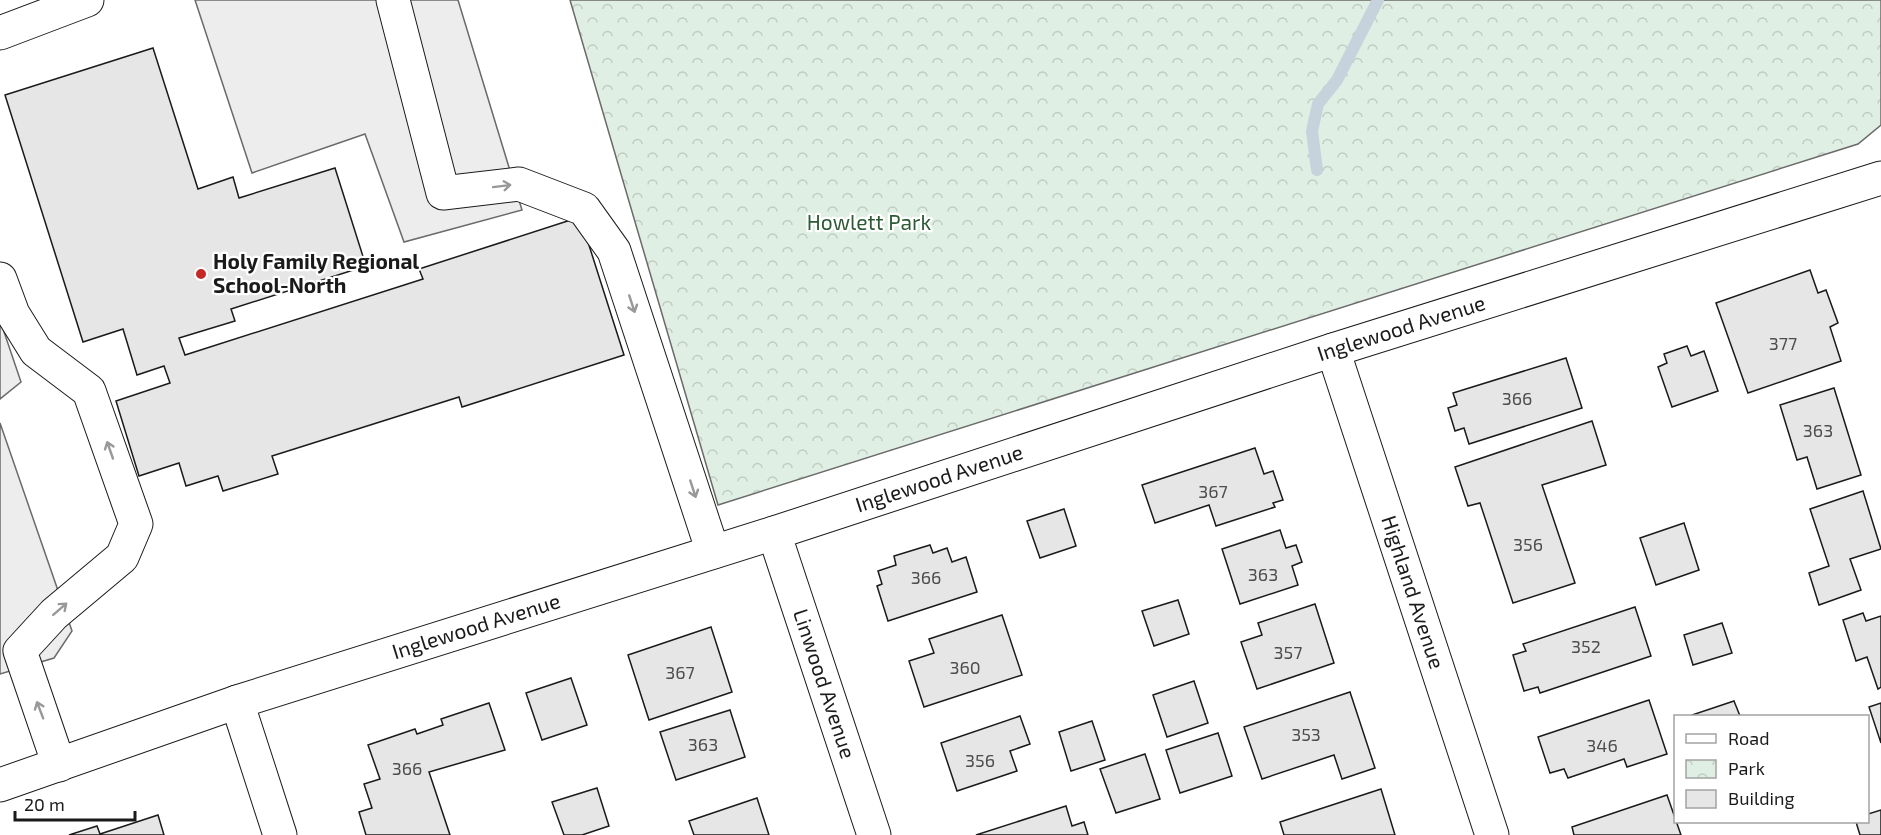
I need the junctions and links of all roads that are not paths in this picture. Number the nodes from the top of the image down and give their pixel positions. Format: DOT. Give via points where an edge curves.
graph roads {
  1 [pos="87,0"];
  2 [pos="393,0"];
  3 [pos="0,33"];
  4 [pos="1881,178"];
  5 [pos="0,279"];
  6 [pos="1332,350"];
  7 [pos="774,533"];
  8 [pos="713,552"];
  9 [pos="237,702"];
  10 [pos="59,765"];
  11 [pos="0,785"];
  12 [pos="280,835"];
  13 [pos="874,835"];
  14 [pos="1492,835"];
  1 -- 3 [label="street"];
  2 -- 8 [label="street, one-way" via="443,193 519,184 584,209 614,251"];
  4 -- 6 [label="street, Inglewood Avenue"];
  10 -- 5 [label="street, one-way" via="20,651 54,614 122,557 136,524 89,391 36,351 13,314"];
  6 -- 7 [label="street, Inglewood Avenue"];
  6 -- 14 [label="street, Highland Avenue"];
  7 -- 8 [label="street, Inglewood Avenue"];
  7 -- 13 [label="street, Linwood Avenue"];
  8 -- 9 [label="street, Inglewood Avenue"];
  9 -- 10 [label="street, Inglewood Avenue"];
  9 -- 12 [label="street"];
  10 -- 11 [label="street, Inglewood Avenue"];
}
